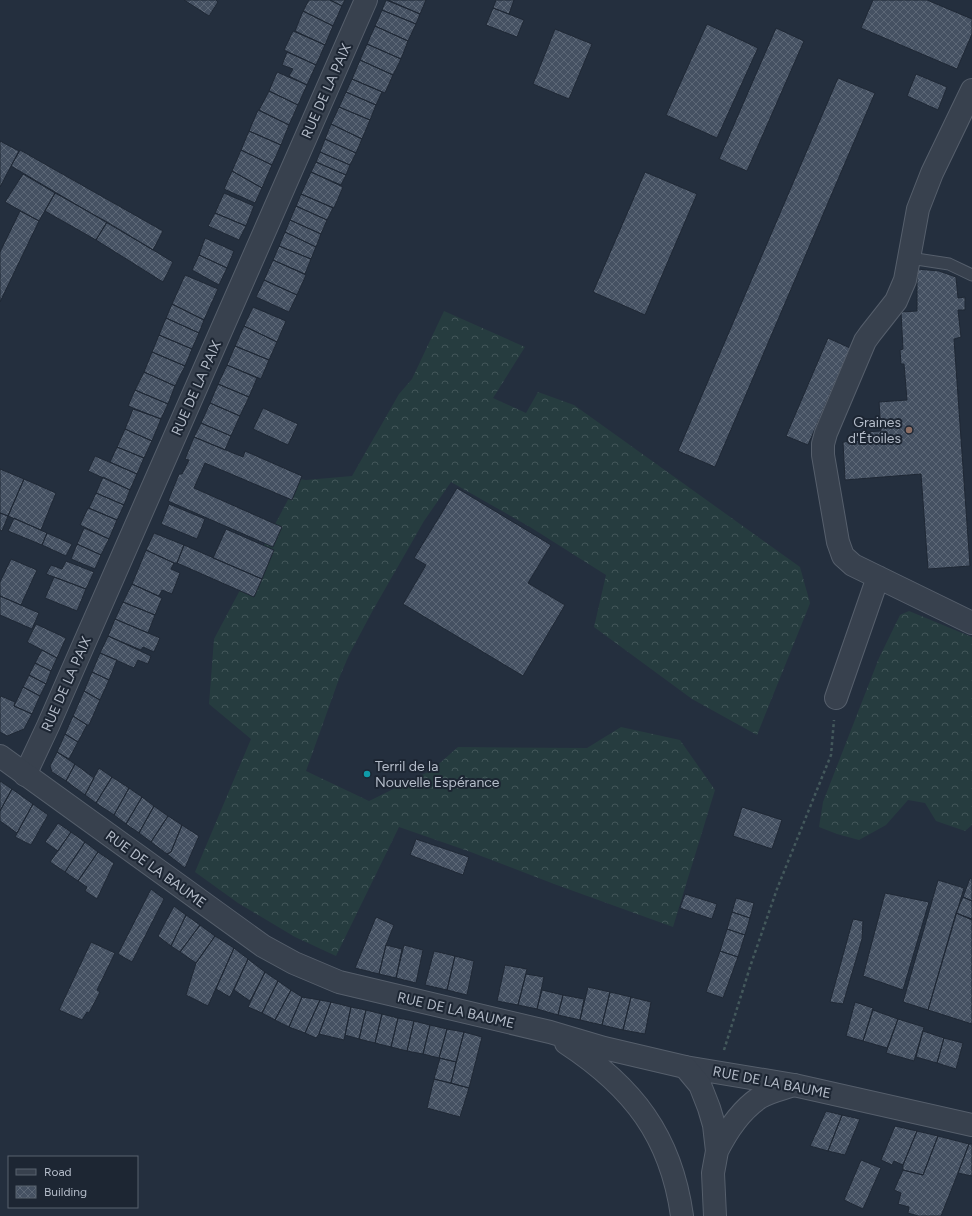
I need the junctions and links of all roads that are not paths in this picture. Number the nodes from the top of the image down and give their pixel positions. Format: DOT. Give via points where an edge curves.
graph roads {
  1 [pos="366,0"];
  2 [pos="972,90"];
  3 [pos="910,258"];
  4 [pos="972,275"];
  5 [pos="878,577"];
  6 [pos="972,623"];
  7 [pos="836,698"];
  8 [pos="0,756"];
  9 [pos="25,775"];
  10 [pos="550,1032"];
  11 [pos="685,1067"];
  12 [pos="794,1085"];
  13 [pos="972,1125"];
  14 [pos="717,1151"];
  15 [pos="682,1216"];
  16 [pos="715,1216"];
  1 -- 9 [label="street, RUE DE LA PAIX"];
  2 -- 3 [label="street" via="922,196"];
  3 -- 4 [label="lane" via="949,264"];
  3 -- 5 [label="street" via="896,302 865,341 823,444 834,525 843,556 853,565"];
  5 -- 6 [label="street"];
  5 -- 7 [label="street"];
  8 -- 9 [label="street, RUE DE LA BAUME"];
  9 -- 10 [label="street, RUE DE LA BAUME" via="263,946 294,963 339,982"];
  10 -- 11 [label="street, RUE DE LA BAUME"];
  10 -- 15 [label="street" via="605,1070 648,1118 675,1178"];
  11 -- 12 [label="street, RUE DE LA BAUME"];
  11 -- 14 [label="street" via="700,1085 709,1108"];
  12 -- 13 [label="street, RUE DE LA BAUME"];
  12 -- 14 [label="street" via="760,1098 745,1110 726,1134"];
  14 -- 16 [label="street" via="713,1173"];
}
